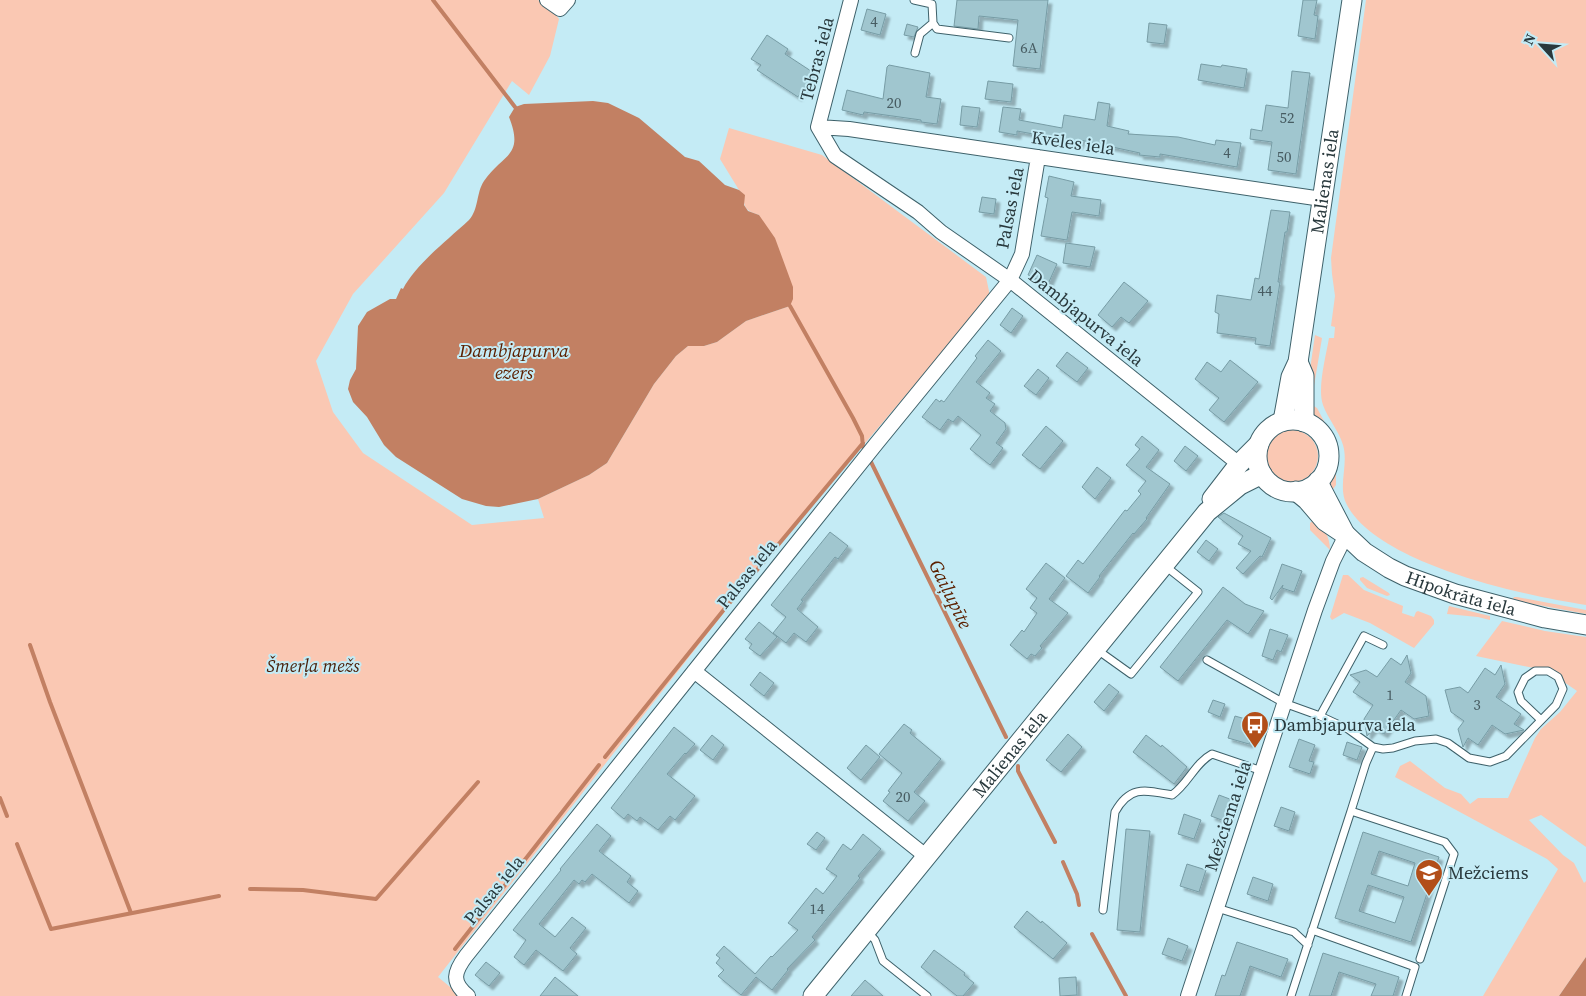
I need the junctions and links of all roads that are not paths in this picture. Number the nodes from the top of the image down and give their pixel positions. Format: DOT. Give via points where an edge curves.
graph roads {
  1 [pos="547,0"];
  2 [pos="851,0"];
  3 [pos="914,0"];
  4 [pos="1352,0"];
  5 [pos="564,4"];
  6 [pos="934,23"];
  7 [pos="1009,38"];
  8 [pos="915,53"];
  9 [pos="818,127"];
  10 [pos="1038,156"];
  11 [pos="1322,199"];
  12 [pos="1010,280"];
  13 [pos="1298,362"];
  14 [pos="1283,421"];
  15 [pos="1304,422"];
  16 [pos="1259,444"];
  17 [pos="1239,464"];
  18 [pos="1262,474"];
  19 [pos="1318,480"];
  20 [pos="1296,491"];
  21 [pos="1207,512"];
  22 [pos="1346,535"];
  23 [pos="1163,564"];
  24 [pos="1586,625"];
  25 [pos="1383,645"];
  26 [pos="1096,649"];
  27 [pos="1207,660"];
  28 [pos="694,671"];
  29 [pos="1284,703"];
  30 [pos="1320,716"];
  31 [pos="1541,720"];
  32 [pos="1373,747"];
  33 [pos="1262,771"];
  34 [pos="1351,811"];
  35 [pos="926,857"];
  36 [pos="1217,908"];
  37 [pos="1103,910"];
  38 [pos="867,930"];
  39 [pos="1312,930"];
  40 [pos="1308,945"];
  41 [pos="1420,958"];
  42 [pos="468,996"];
  43 [pos="813,996"];
  44 [pos="927,996"];
  45 [pos="1188,996"];
  46 [pos="1291,996"];
  47 [pos="1406,996"];
  1 -- 5 [label="street"];
  2 -- 9 [label="street, Tebras iela"];
  3 -- 6 [label="lane" via="932,4"];
  4 -- 11 [label="street, Malienas iela"];
  6 -- 7 [label="lane" via="937,30"];
  6 -- 8 [label="lane" via="920,34"];
  9 -- 10 [label="street, Kvēles iela"];
  9 -- 12 [label="street, Dambjapurva iela" via="835,156"];
  10 -- 11 [label="street, Kvēles iela"];
  10 -- 12 [label="street, Palsas iela" via="1022,254"];
  11 -- 13 [label="street, Malienas iela"];
  12 -- 17 [label="street, Dambjapurva iela"];
  12 -- 28 [label="street, Palsas iela"];
  13 -- 14 [label="street, Malienas iela" via="1291,377"];
  13 -- 15 [label="street, Malienas iela" via="1304,376"];
  14 -- 15 [label="street"];
  14 -- 16 [label="street" via="1268,430"];
  15 -- 19 [label="street" via="1317,430 1326,443 1327,467"];
  16 -- 17 [label="street, Malienas iela"];
  16 -- 18 [label="street" via="1257,454"];
  17 -- 21 [label="street, Malienas iela" via="1212,498"];
  18 -- 20 [label="street" via="1278,488"];
  18 -- 21 [label="street, Malienas iela" via="1240,485"];
  19 -- 20 [label="street" via="1308,488"];
  19 -- 22 [label="street, Hipokrāta iela"];
  20 -- 22 [label="street, Hipokrāta iela" via="1325,521"];
  21 -- 23 [label="street, Malienas iela"];
  22 -- 24 [label="street, Hipokrāta iela" via="1364,552 1389,568 1430,585 1546,618"];
  22 -- 29 [label="street, Mežciema iela" via="1324,585"];
  23 -- 26 [label="street, Malienas iela"];
  23 -- 26 [label="lane" via="1198,592 1131,674"];
  25 -- 30 [label="lane" via="1364,636"];
  26 -- 35 [label="street, Malienas iela"];
  27 -- 29 [label="lane"];
  28 -- 35 [label="street"];
  28 -- 42 [label="street, Palsas iela" via="458,967 455,979"];
  29 -- 30 [label="lane"];
  29 -- 33 [label="street, Mežciema iela"];
  30 -- 32 [label="lane"];
  31 -- 31 [label="lane" via="1556,705 1563,689 1558,678 1548,671 1535,671 1525,678 1518,692 1521,702"];
  31 -- 32 [label="lane" via="1506,756 1490,762 1469,758 1448,743 1436,740 1415,741 1393,748"];
  32 -- 34 [label="lane"];
  33 -- 36 [label="street, Mežciema iela"];
  33 -- 37 [label="lane" via="1212,754 1204,758 1172,795 1148,790 1132,792 1120,802 1115,812"];
  34 -- 39 [label="lane"];
  34 -- 41 [label="lane" via="1445,842 1454,854"];
  35 -- 38 [label="street, Malienas iela"];
  36 -- 40 [label="lane" via="1294,932"];
  36 -- 45 [label="street, Mežciema iela"];
  38 -- 43 [label="street, Malienas iela"];
  38 -- 44 [label="lane" via="884,961"];
  39 -- 40 [label="lane"];
  39 -- 47 [label="lane" via="1415,967"];
  40 -- 46 [label="lane"];
}
